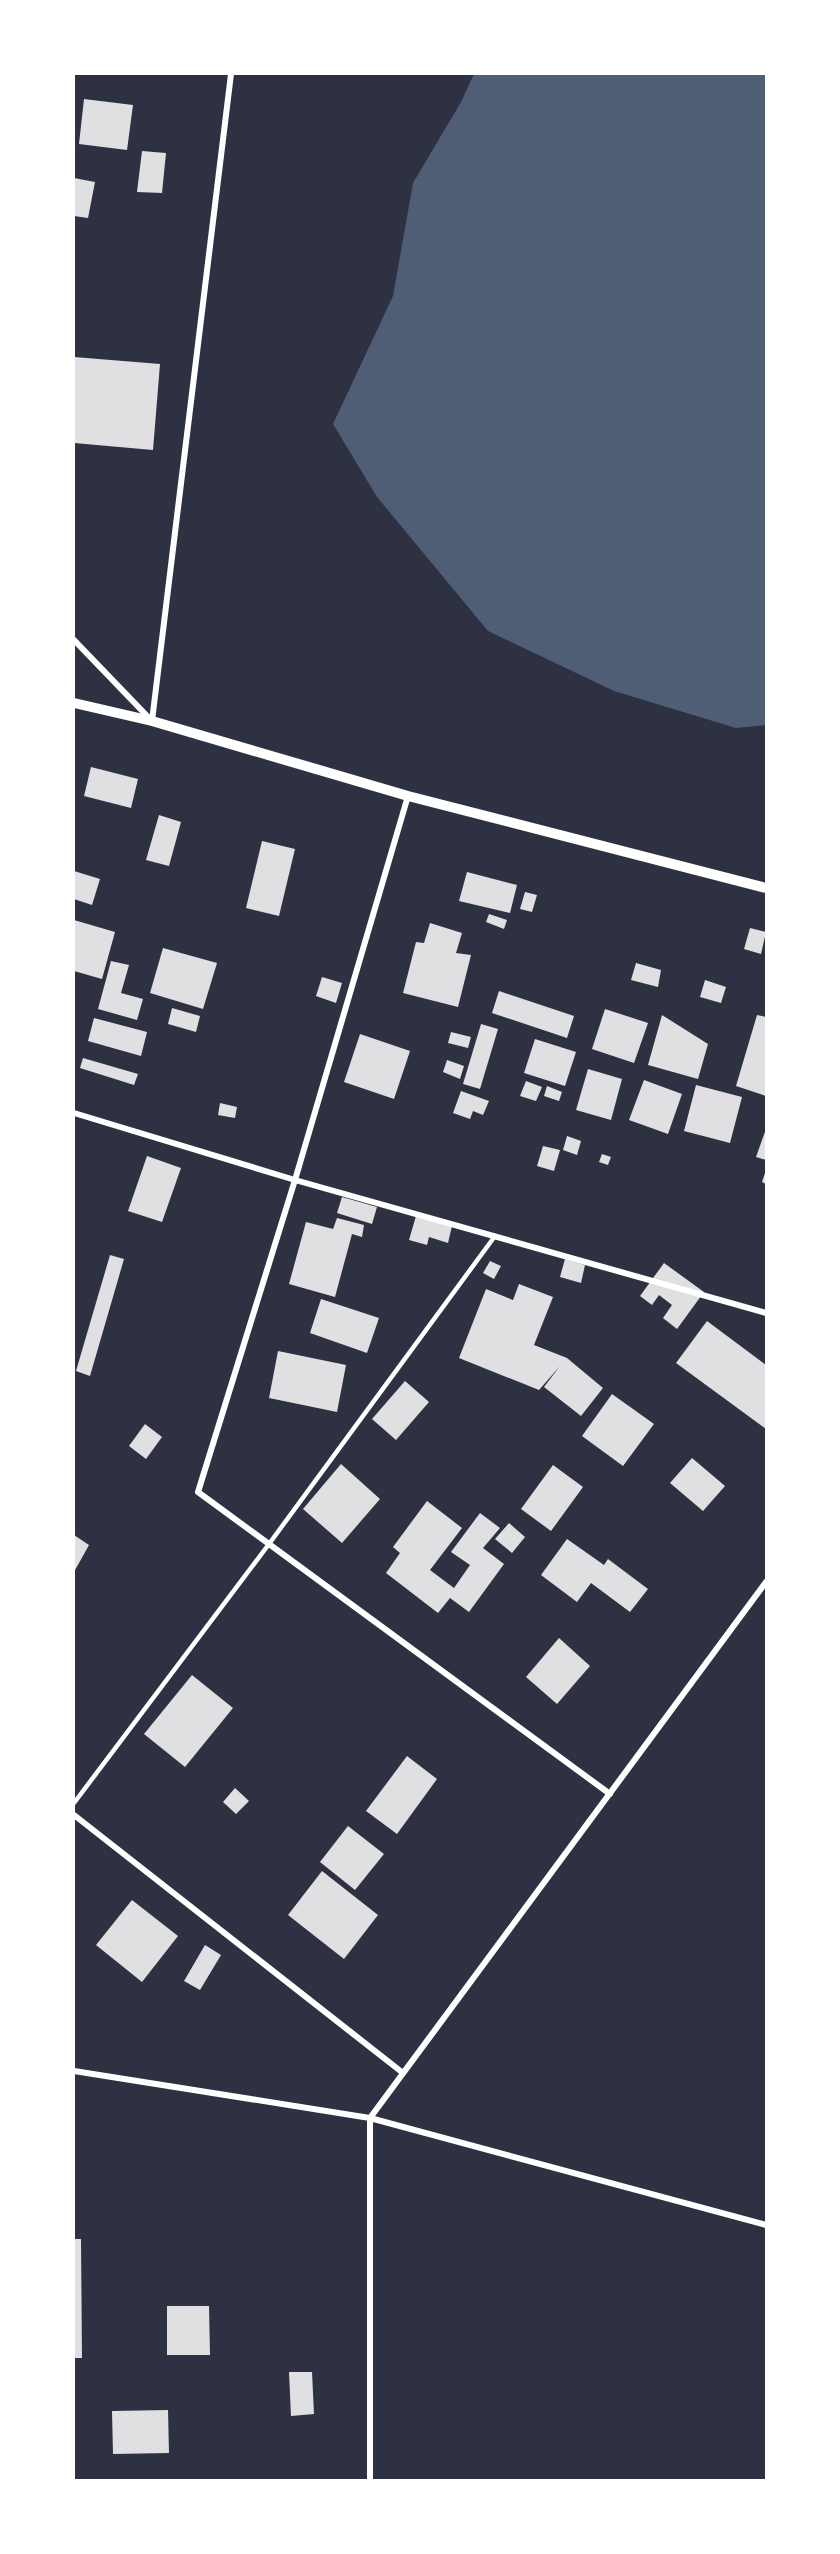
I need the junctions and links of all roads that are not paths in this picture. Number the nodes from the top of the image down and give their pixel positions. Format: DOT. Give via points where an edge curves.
graph roads {
  1 [pos="231,74"];
  2 [pos="74,640"];
  3 [pos="74,703"];
  4 [pos="152,722"];
  5 [pos="408,796"];
  6 [pos="766,888"];
  7 [pos="74,1113"];
  8 [pos="294,1180"];
  9 [pos="495,1236"];
  10 [pos="766,1313"];
  11 [pos="268,1544"];
  12 [pos="766,1582"];
  13 [pos="610,1794"];
  14 [pos="74,1803"];
  15 [pos="74,1815"];
  16 [pos="74,2071"];
  17 [pos="404,2073"];
  18 [pos="370,2118"];
  19 [pos="766,2224"];
  20 [pos="370,2481"];
  1 -- 4 [label="street"];
  2 -- 4 [label="street"];
  3 -- 4 [label="street"];
  4 -- 5 [label="street"];
  5 -- 6 [label="street"];
  5 -- 8 [label="street"];
  7 -- 8 [label="street"];
  8 -- 9 [label="street"];
  8 -- 11 [label="street" via="198,1492"];
  9 -- 10 [label="street"];
  9 -- 11 [label="lane"];
  11 -- 13 [label="street"];
  11 -- 14 [label="lane"];
  12 -- 13 [label="street"];
  13 -- 17 [label="street"];
  15 -- 17 [label="street"];
  16 -- 18 [label="street"];
  17 -- 18 [label="street"];
  18 -- 19 [label="street"];
  18 -- 20 [label="street"];
}
